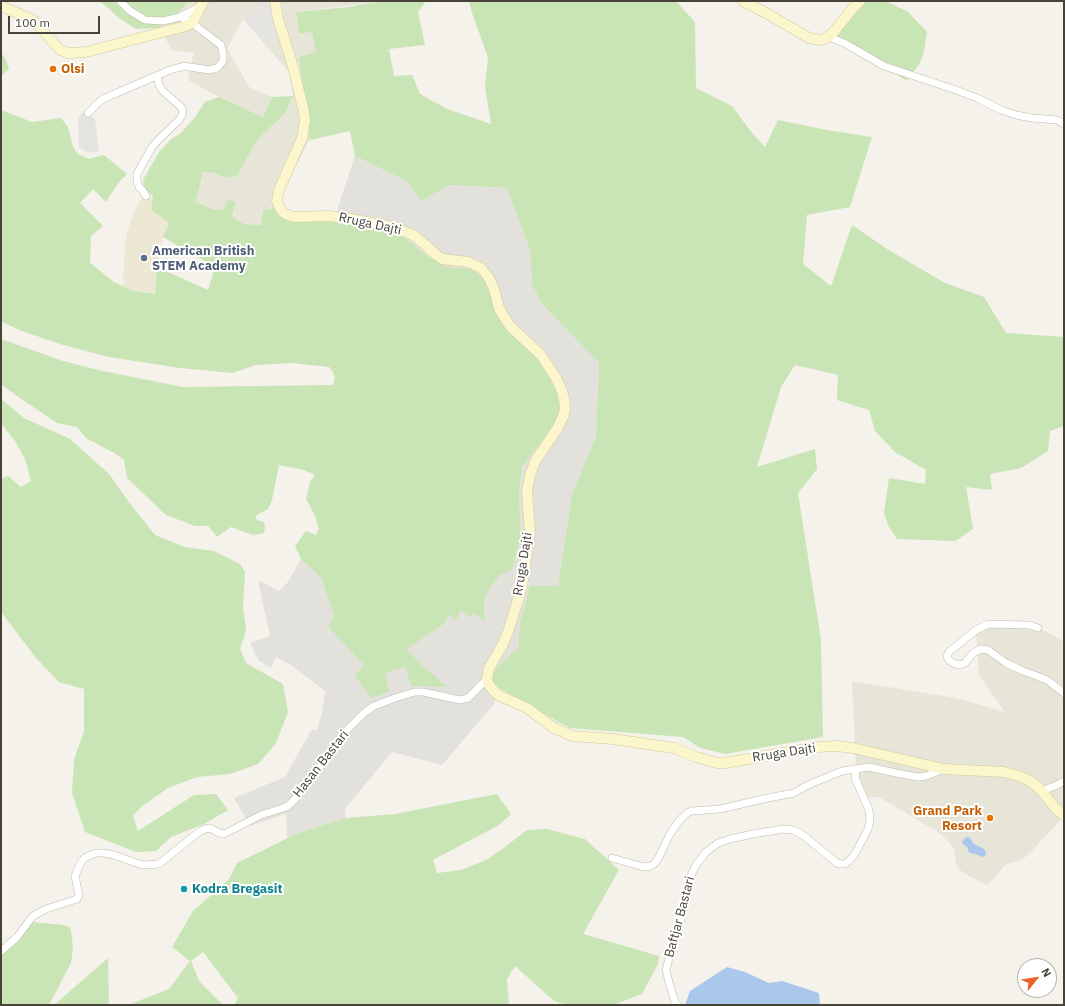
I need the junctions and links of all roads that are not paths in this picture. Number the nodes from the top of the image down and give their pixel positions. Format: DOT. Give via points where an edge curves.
graph roads {
  1 [pos="120,1"];
  2 [pos="275,1"];
  3 [pos="743,1"];
  4 [pos="860,1"];
  5 [pos="203,4"];
  6 [pos="1,6"];
  7 [pos="180,17"];
  8 [pos="192,22"];
  9 [pos="829,37"];
  10 [pos="157,76"];
  11 [pos="88,113"];
  12 [pos="1064,124"];
  13 [pos="146,196"];
  14 [pos="1038,628"];
  15 [pos="487,680"];
  16 [pos="1064,693"];
  17 [pos="856,769"];
  18 [pos="944,770"];
  19 [pos="1064,781"];
  20 [pos="1042,791"];
  21 [pos="1064,815"];
  22 [pos="612,858"];
  23 [pos="1,951"];
  24 [pos="678,1005"];
  1 -- 7 [label="street" via="145,20 163,21"];
  2 -- 15 [label="main road, Rruga Dajti" via="305,121 302,138 279,190 277,201 281,210 296,217 328,216 392,227 413,235 442,259 468,262 481,268 489,278 504,317 541,355 562,391 565,409 563,417 536,460 530,475 527,492 530,531 522,587 508,632 489,668"];
  3 -- 9 [label="main road" via="809,38 820,40"];
  4 -- 9 [label="main road"];
  5 -- 7 [label="street"];
  5 -- 8 [label="main road"];
  6 -- 8 [label="main road" via="33,20 58,49 67,53 86,52 179,28"];
  7 -- 8 [label="street"];
  8 -- 10 [label="street" via="221,45 223,61 217,68 210,70 184,66"];
  9 -- 12 [label="street" via="884,66 977,98 1001,110 1032,118 1057,120"];
  10 -- 11 [label="street" via="105,98"];
  10 -- 13 [label="street" via="163,91 183,111 179,120 152,147 137,174 139,187"];
  14 -- 16 [label="street" via="988,624 976,630 949,652 948,659 960,665 973,653 981,649 988,650 1006,663 1047,680"];
  15 -- 18 [label="main road, Rruga Dajti" via="498,695 527,708 554,728 572,736 674,748 716,763 836,746"];
  15 -- 23 [label="street, Hasan Bastari" via="468,698 460,700 415,692 374,706 343,734 288,806 262,814 224,834 208,828 203,830 159,864 144,865 104,853 86,857 76,873 79,895 77,899 33,916 17,937"];
  17 -- 18 [label="street" via="869,767 918,777"];
  17 -- 22 [label="street" via="842,771 794,793 720,809 692,811 676,825 655,863 647,868"];
  17 -- 24 [label="street, Baftjar Bastari" via="855,778 869,810 870,820 855,854 845,864 837,863 802,834 783,829 724,841 700,858 692,873 666,970"];
  18 -- 20 [label="main road, Rruga Dajti" via="1004,772 1020,776"];
  19 -- 20 [label="street"];
  20 -- 21 [label="main road, Rruga Dajti" via="1054,808"];
}
